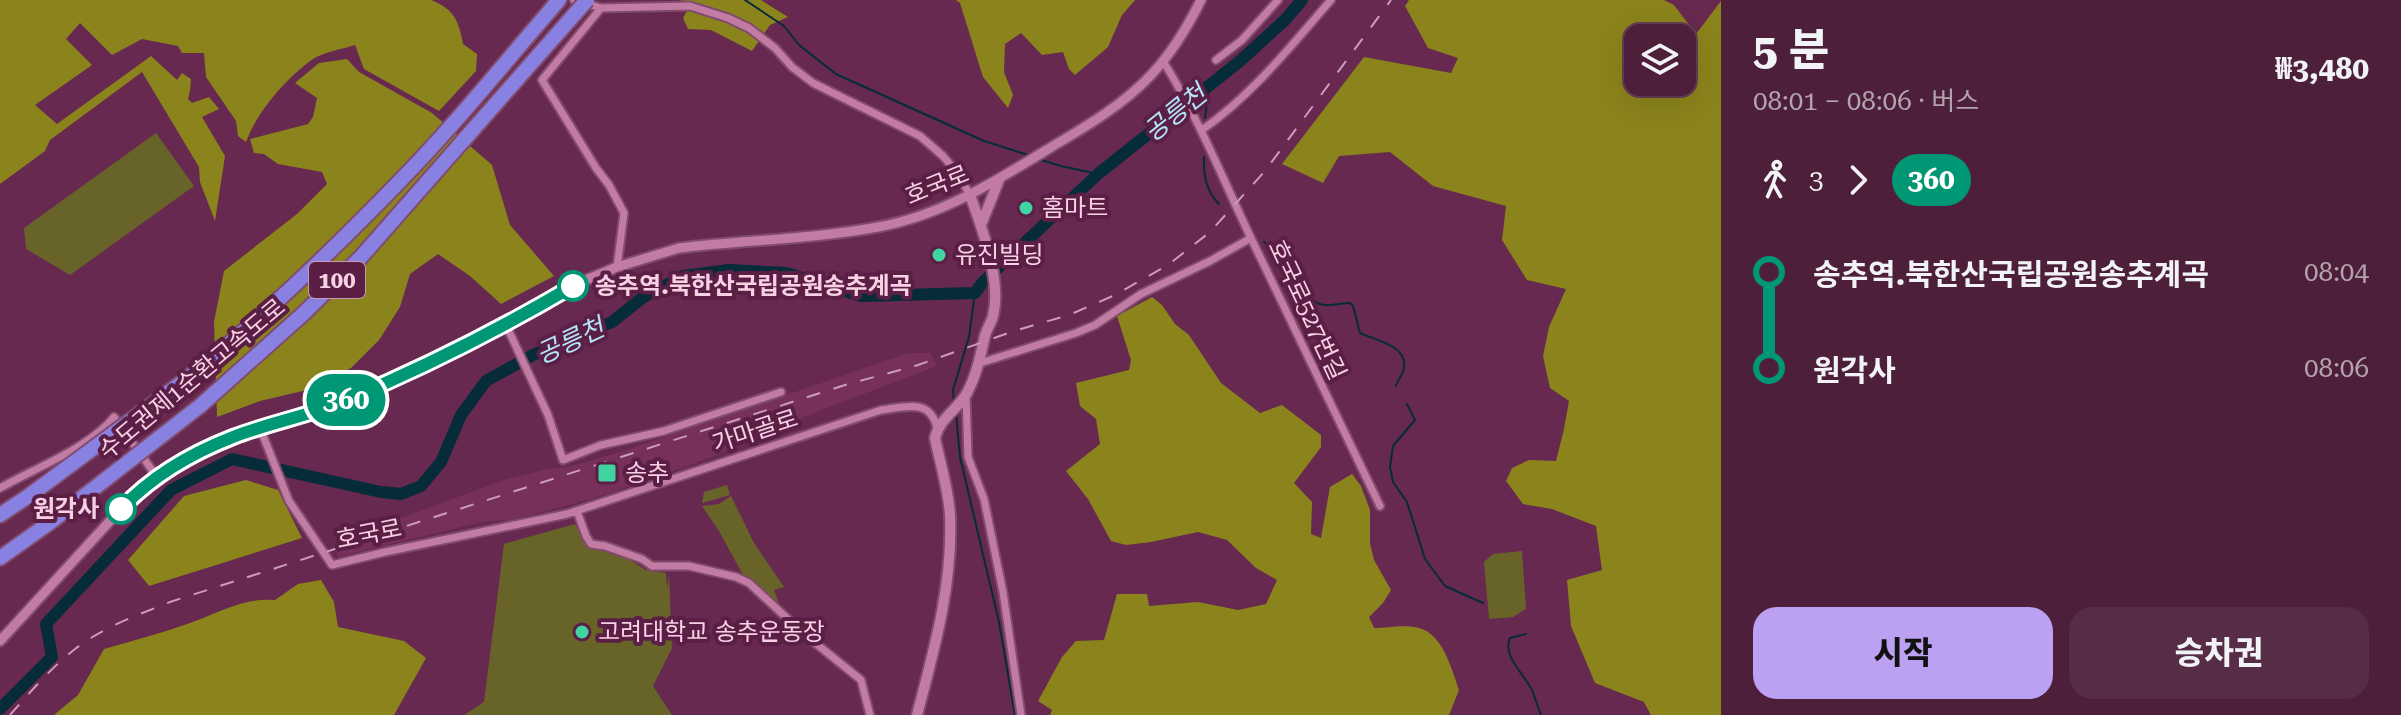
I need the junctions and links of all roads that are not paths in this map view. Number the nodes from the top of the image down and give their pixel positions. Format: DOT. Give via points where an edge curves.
graph roads {
  1 [pos="559,0"];
  2 [pos="574,0"];
  3 [pos="587,0"];
  4 [pos="1201,0"];
  5 [pos="1278,0"];
  6 [pos="1331,0"];
  7 [pos="601,8"];
  8 [pos="1216,60"];
  9 [pos="1163,61"];
  10 [pos="1202,130"];
  11 [pos="999,180"];
  12 [pos="970,195"];
  13 [pos="981,225"];
  14 [pos="1251,238"];
  15 [pos="617,267"];
  16 [pos="506,325"];
  17 [pos="980,363"];
  18 [pos="781,392"];
  19 [pos="966,395"];
  20 [pos="939,425"];
  21 [pos="260,428"];
  22 [pos="157,477"];
  23 [pos="0,488"];
  24 [pos="1380,506"];
  25 [pos="577,511"];
  26 [pos="0,515"];
  27 [pos="471,535"];
  28 [pos="0,558"];
  29 [pos="0,641"];
  30 [pos="870,715"];
  31 [pos="917,715"];
  32 [pos="1021,715"];
  1 -- 26 [label="highway, 수도권제1순환고속도로 / 100, bridge" via="343,240 224,349"];
  2 -- 7 [label="street"];
  3 -- 28 [label="highway, 수도권제1순환고속도로 / 100, bridge" via="361,257 303,314 200,406"];
  4 -- 9 [label="street, 호국로"];
  5 -- 8 [label="street"];
  6 -- 10 [label="street" via="1271,70"];
  7 -- 12 [label="street" via="690,6 749,28 813,83 920,136 943,156"];
  7 -- 15 [label="street" via="542,80 624,213"];
  9 -- 10 [label="street, 호국로527번길"];
  9 -- 11 [label="street, 호국로" via="1120,102"];
  10 -- 14 [label="street, 호국로527번길"];
  11 -- 12 [label="street, 호국로"];
  11 -- 13 [label="main road"];
  12 -- 13 [label="main road"];
  12 -- 15 [label="street, 호국로" via="879,227 679,248"];
  13 -- 17 [label="main road" via="995,294"];
  14 -- 17 [label="street" via="1141,294 1095,325"];
  14 -- 24 [label="street, 호국로527번길"];
  15 -- 16 [label="street, 호국로"];
  16 -- 18 [label="street" via="563,460"];
  16 -- 21 [label="street, 호국로" via="342,402"];
  17 -- 19 [label="main road"];
  19 -- 20 [label="main road"];
  19 -- 32 [label="street" via="968,457 984,499"];
  20 -- 25 [label="street, 가마골로" via="928,409 919,406 881,410"];
  20 -- 31 [label="main road" via="935,438 950,513 949,576"];
  21 -- 22 [label="street, 호국로"];
  21 -- 27 [label="street, 호국로" via="283,488 332,565"];
  22 -- 23 [label="street" via="114,417 66,454"];
  22 -- 29 [label="street, 호국로" via="131,498"];
  25 -- 27 [label="street, 가마골로"];
  25 -- 30 [label="street" via="591,544 652,566 689,566 749,583 861,680"];
}
